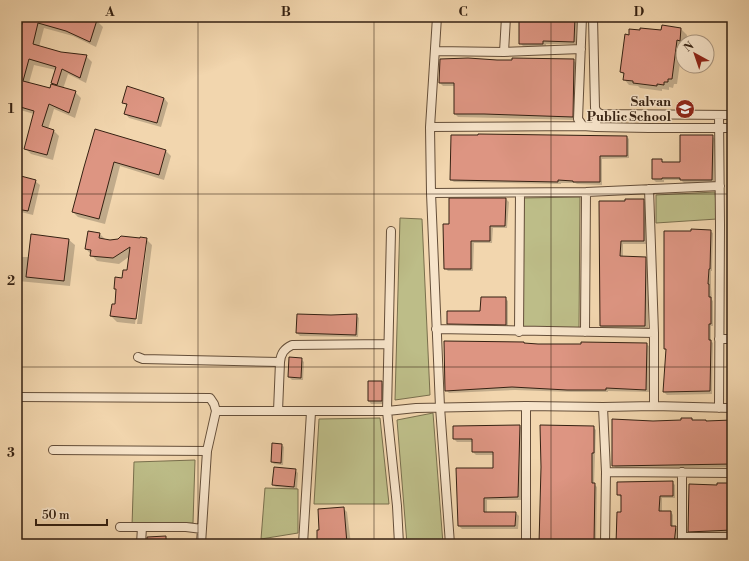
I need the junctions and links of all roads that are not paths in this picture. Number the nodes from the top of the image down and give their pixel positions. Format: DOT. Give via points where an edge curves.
graph roads {
  1 [pos="437,17"];
  2 [pos="506,17"];
  3 [pos="582,17"];
  4 [pos="593,17"];
  5 [pos="581,50"];
  6 [pos="435,51"];
  7 [pos="504,52"];
  8 [pos="597,112"];
  9 [pos="719,115"];
  10 [pos="732,115"];
  11 [pos="584,126"];
  12 [pos="430,127"];
  13 [pos="596,127"];
  14 [pos="720,128"];
  15 [pos="732,128"];
  16 [pos="720,186"];
  17 [pos="649,189"];
  18 [pos="586,192"];
  19 [pos="431,193"];
  20 [pos="520,193"];
  21 [pos="391,231"];
  22 [pos="436,329"];
  23 [pos="519,332"];
  24 [pos="585,332"];
  25 [pos="654,333"];
  26 [pos="719,339"];
  27 [pos="732,339"];
  28 [pos="388,344"];
  29 [pos="138,357"];
  30 [pos="280,362"];
  31 [pos="17,397"];
  32 [pos="526,406"];
  33 [pos="654,406"];
  34 [pos="440,407"];
  35 [pos="603,407"];
  36 [pos="719,408"];
  37 [pos="732,408"];
  38 [pos="216,411"];
  39 [pos="278,411"];
  40 [pos="387,411"];
  41 [pos="311,412"];
  42 [pos="53,450"];
  43 [pos="207,452"];
  44 [pos="606,472"];
  45 [pos="682,472"];
  46 [pos="732,473"];
  47 [pos="120,527"];
  48 [pos="142,527"];
  49 [pos="202,529"];
  50 [pos="732,537"];
  51 [pos="682,541"];
  52 [pos="141,544"];
  53 [pos="201,544"];
  54 [pos="303,544"];
  55 [pos="399,544"];
  56 [pos="450,544"];
  57 [pos="526,544"];
  58 [pos="605,544"];
  1 -- 6 [label="street"];
  2 -- 7 [label="street"];
  3 -- 5 [label="street"];
  4 -- 8 [label="street"];
  5 -- 7 [label="street"];
  5 -- 11 [label="street" via="578,119"];
  6 -- 7 [label="street"];
  6 -- 12 [label="street"];
  8 -- 9 [label="street"];
  8 -- 13 [label="street"];
  9 -- 10 [label="street"];
  9 -- 14 [label="street"];
  11 -- 12 [label="street"];
  11 -- 13 [label="street"];
  12 -- 19 [label="street"];
  13 -- 14 [label="street"];
  14 -- 15 [label="street"];
  14 -- 16 [label="street"];
  16 -- 17 [label="street"];
  16 -- 26 [label="street"];
  17 -- 18 [label="street"];
  17 -- 25 [label="street"];
  18 -- 20 [label="street"];
  18 -- 24 [label="street"];
  19 -- 20 [label="street"];
  19 -- 22 [label="street"];
  20 -- 23 [label="street"];
  21 -- 28 [label="street"];
  22 -- 23 [label="street"];
  22 -- 34 [label="street"];
  23 -- 24 [label="street"];
  24 -- 25 [label="street"];
  25 -- 33 [label="street"];
  26 -- 27 [label="street"];
  26 -- 36 [label="street"];
  28 -- 30 [label="street" via="292,345 281,355"];
  28 -- 40 [label="street"];
  29 -- 30 [label="street"];
  30 -- 39 [label="street"];
  31 -- 38 [label="street" via="210,398"];
  32 -- 34 [label="street"];
  32 -- 35 [label="street"];
  32 -- 57 [label="street"];
  33 -- 35 [label="street"];
  33 -- 36 [label="street"];
  34 -- 40 [label="street"];
  34 -- 56 [label="street"];
  35 -- 44 [label="street"];
  36 -- 37 [label="street"];
  38 -- 39 [label="street"];
  38 -- 43 [label="street"];
  39 -- 41 [label="street"];
  40 -- 41 [label="street"];
  40 -- 55 [label="street"];
  41 -- 54 [label="street"];
  42 -- 43 [label="street"];
  43 -- 49 [label="street"];
  44 -- 45 [label="street"];
  44 -- 58 [label="street"];
  45 -- 46 [label="street"];
  45 -- 51 [label="street"];
  47 -- 48 [label="street"];
  48 -- 49 [label="street"];
  48 -- 52 [label="street"];
  49 -- 53 [label="street"];
  50 -- 51 [label="street"];
}
